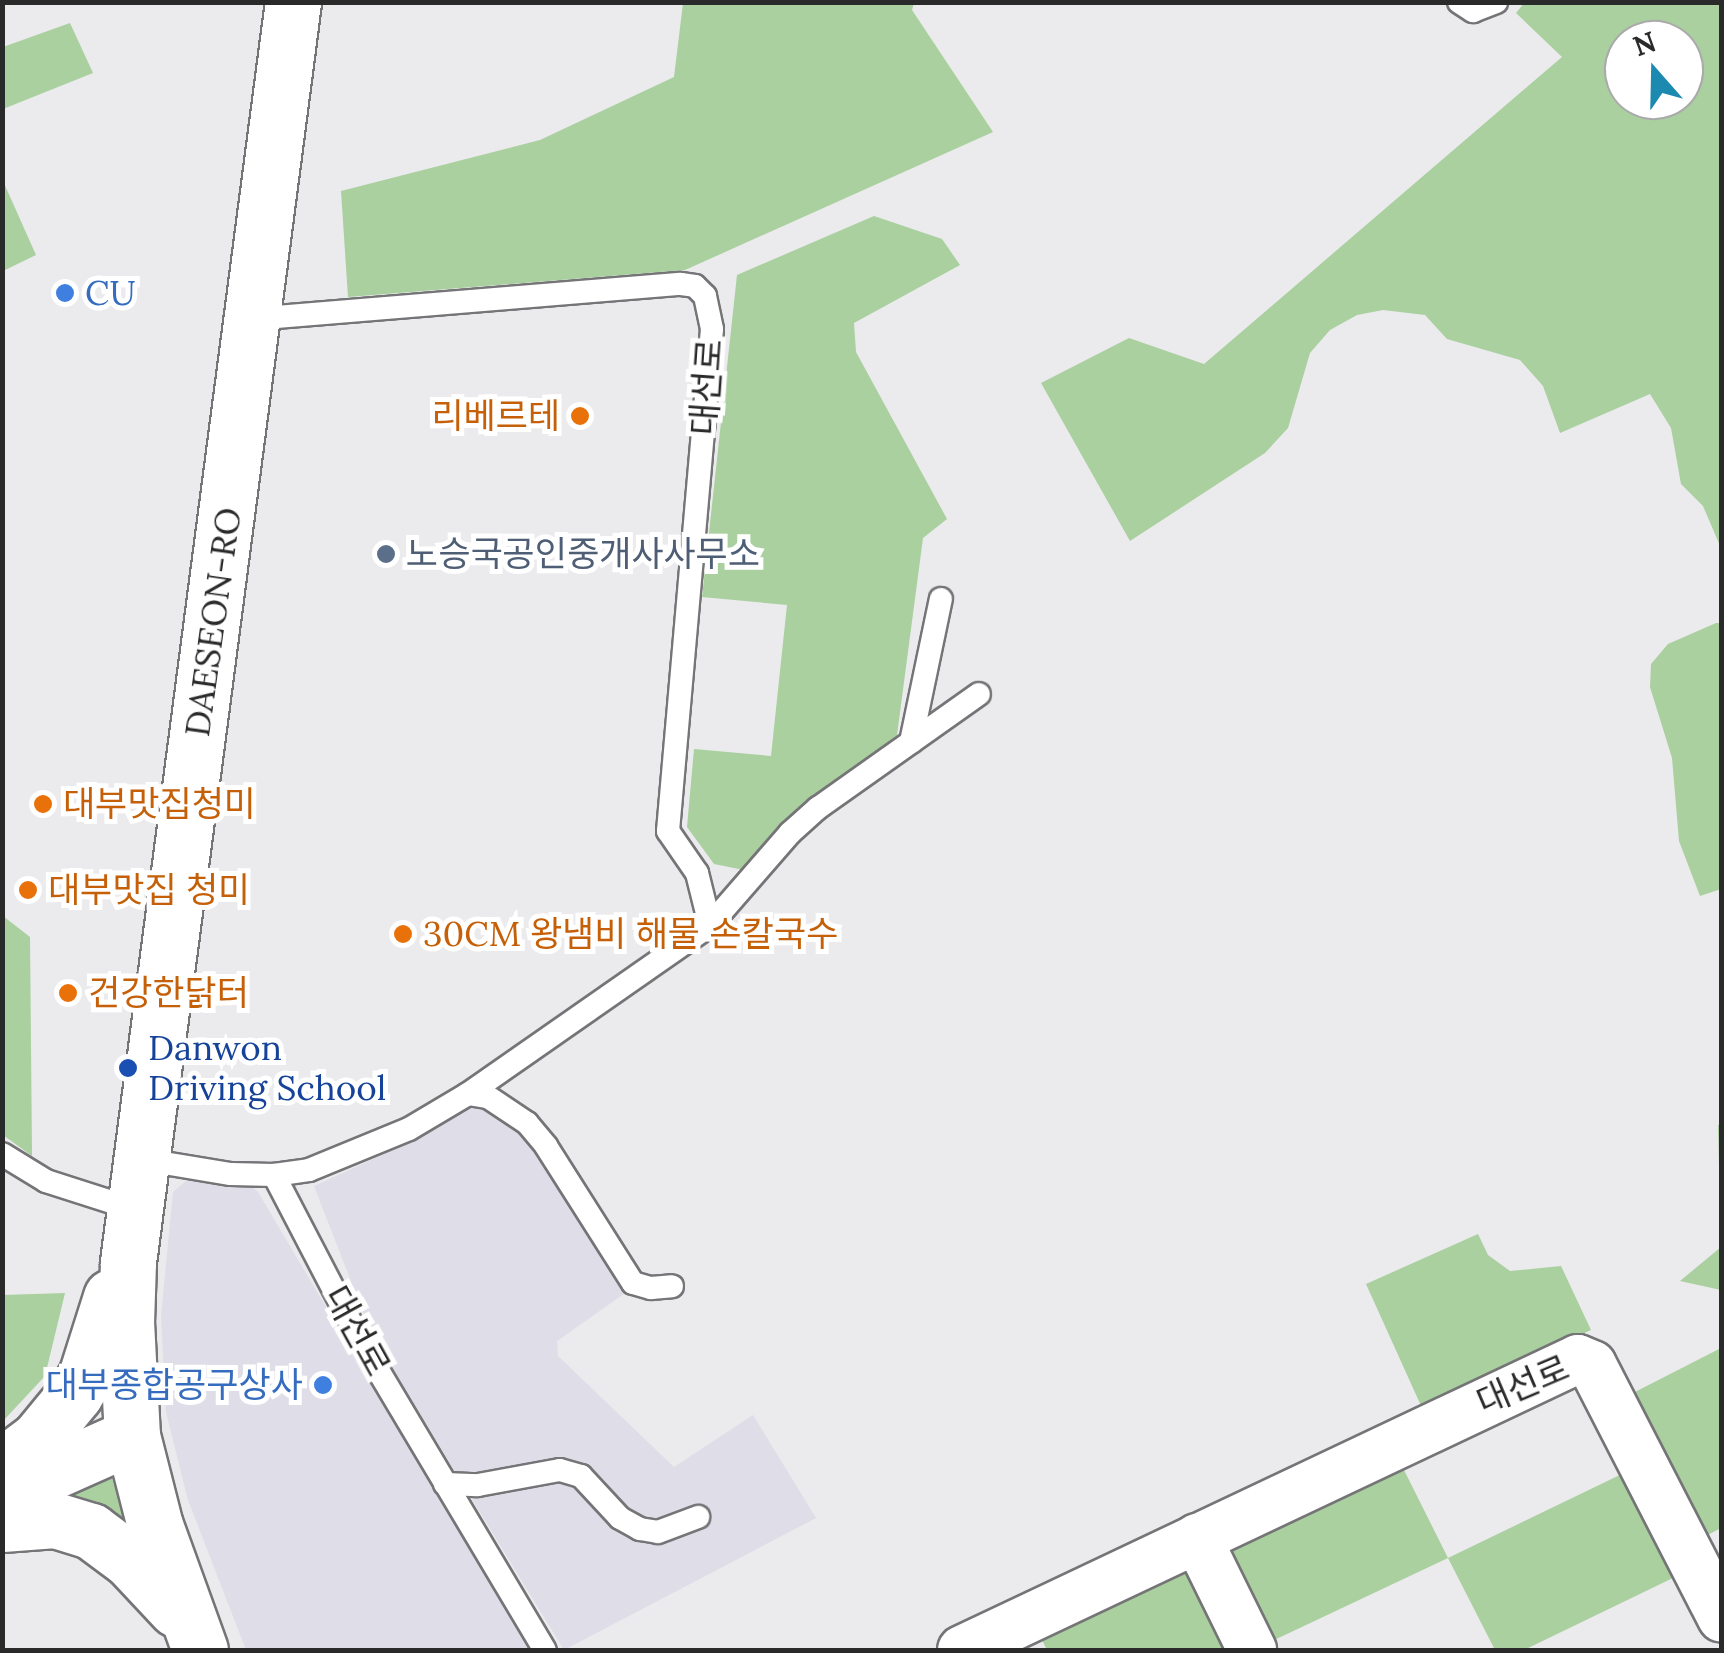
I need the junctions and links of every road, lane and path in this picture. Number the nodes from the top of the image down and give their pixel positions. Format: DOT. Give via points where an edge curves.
graph roads {
  1 [pos="293,2"];
  2 [pos="1459,2"];
  3 [pos="1496,2"];
  4 [pos="252,318"];
  5 [pos="941,600"];
  6 [pos="979,694"];
  7 [pos="910,742"];
  8 [pos="710,925"];
  9 [pos="468,1094"];
  10 [pos="2,1154"];
  11 [pos="274,1175"];
  12 [pos="134,1210"];
  13 [pos="672,1286"];
  14 [pos="132,1436"];
  15 [pos="2,1466"];
  16 [pos="445,1484"];
  17 [pos="2,1494"];
  18 [pos="698,1517"];
  19 [pos="2,1524"];
  20 [pos="1197,1538"];
  21 [pos="1722,1618"];
  22 [pos="194,1636"];
  23 [pos="544,1650"];
  24 [pos="962,1650"];
  25 [pos="1252,1650"];
  1 -- 4 [label="street, DAESEON-RO"];
  2 -- 3 [label="lane" via="1473,10"];
  4 -- 8 [label="lane, 대선로" via="681,284 705,296 712,328 668,831 698,872"];
  4 -- 12 [label="street, DAESEON-RO"];
  5 -- 7 [label="lane"];
  6 -- 7 [label="lane"];
  7 -- 8 [label="lane" via="790,833"];
  8 -- 9 [label="lane"];
  9 -- 11 [label="lane" via="342,1158"];
  9 -- 13 [label="lane" via="488,1097 526,1123 633,1283"];
  10 -- 12 [label="lane" via="46,1181"];
  11 -- 12 [label="lane" via="232,1174"];
  11 -- 16 [label="lane, 대선로"];
  12 -- 14 [label="street, DAESEON-RO" via="126,1323"];
  12 -- 15 [label="street" via="80,1385 38,1440"];
  14 -- 17 [label="street"];
  14 -- 22 [label="street, DAESEON-RO"];
  16 -- 18 [label="lane" via="560,1470 581,1476 620,1518 640,1529 658,1532"];
  16 -- 23 [label="lane, 대선로"];
  19 -- 22 [label="street" via="45,1519 92,1531 130,1560"];
  20 -- 21 [label="street, 대선로" via="1578,1358 1592,1365"];
  20 -- 24 [label="street, 대선로"];
  20 -- 25 [label="street"];
}
